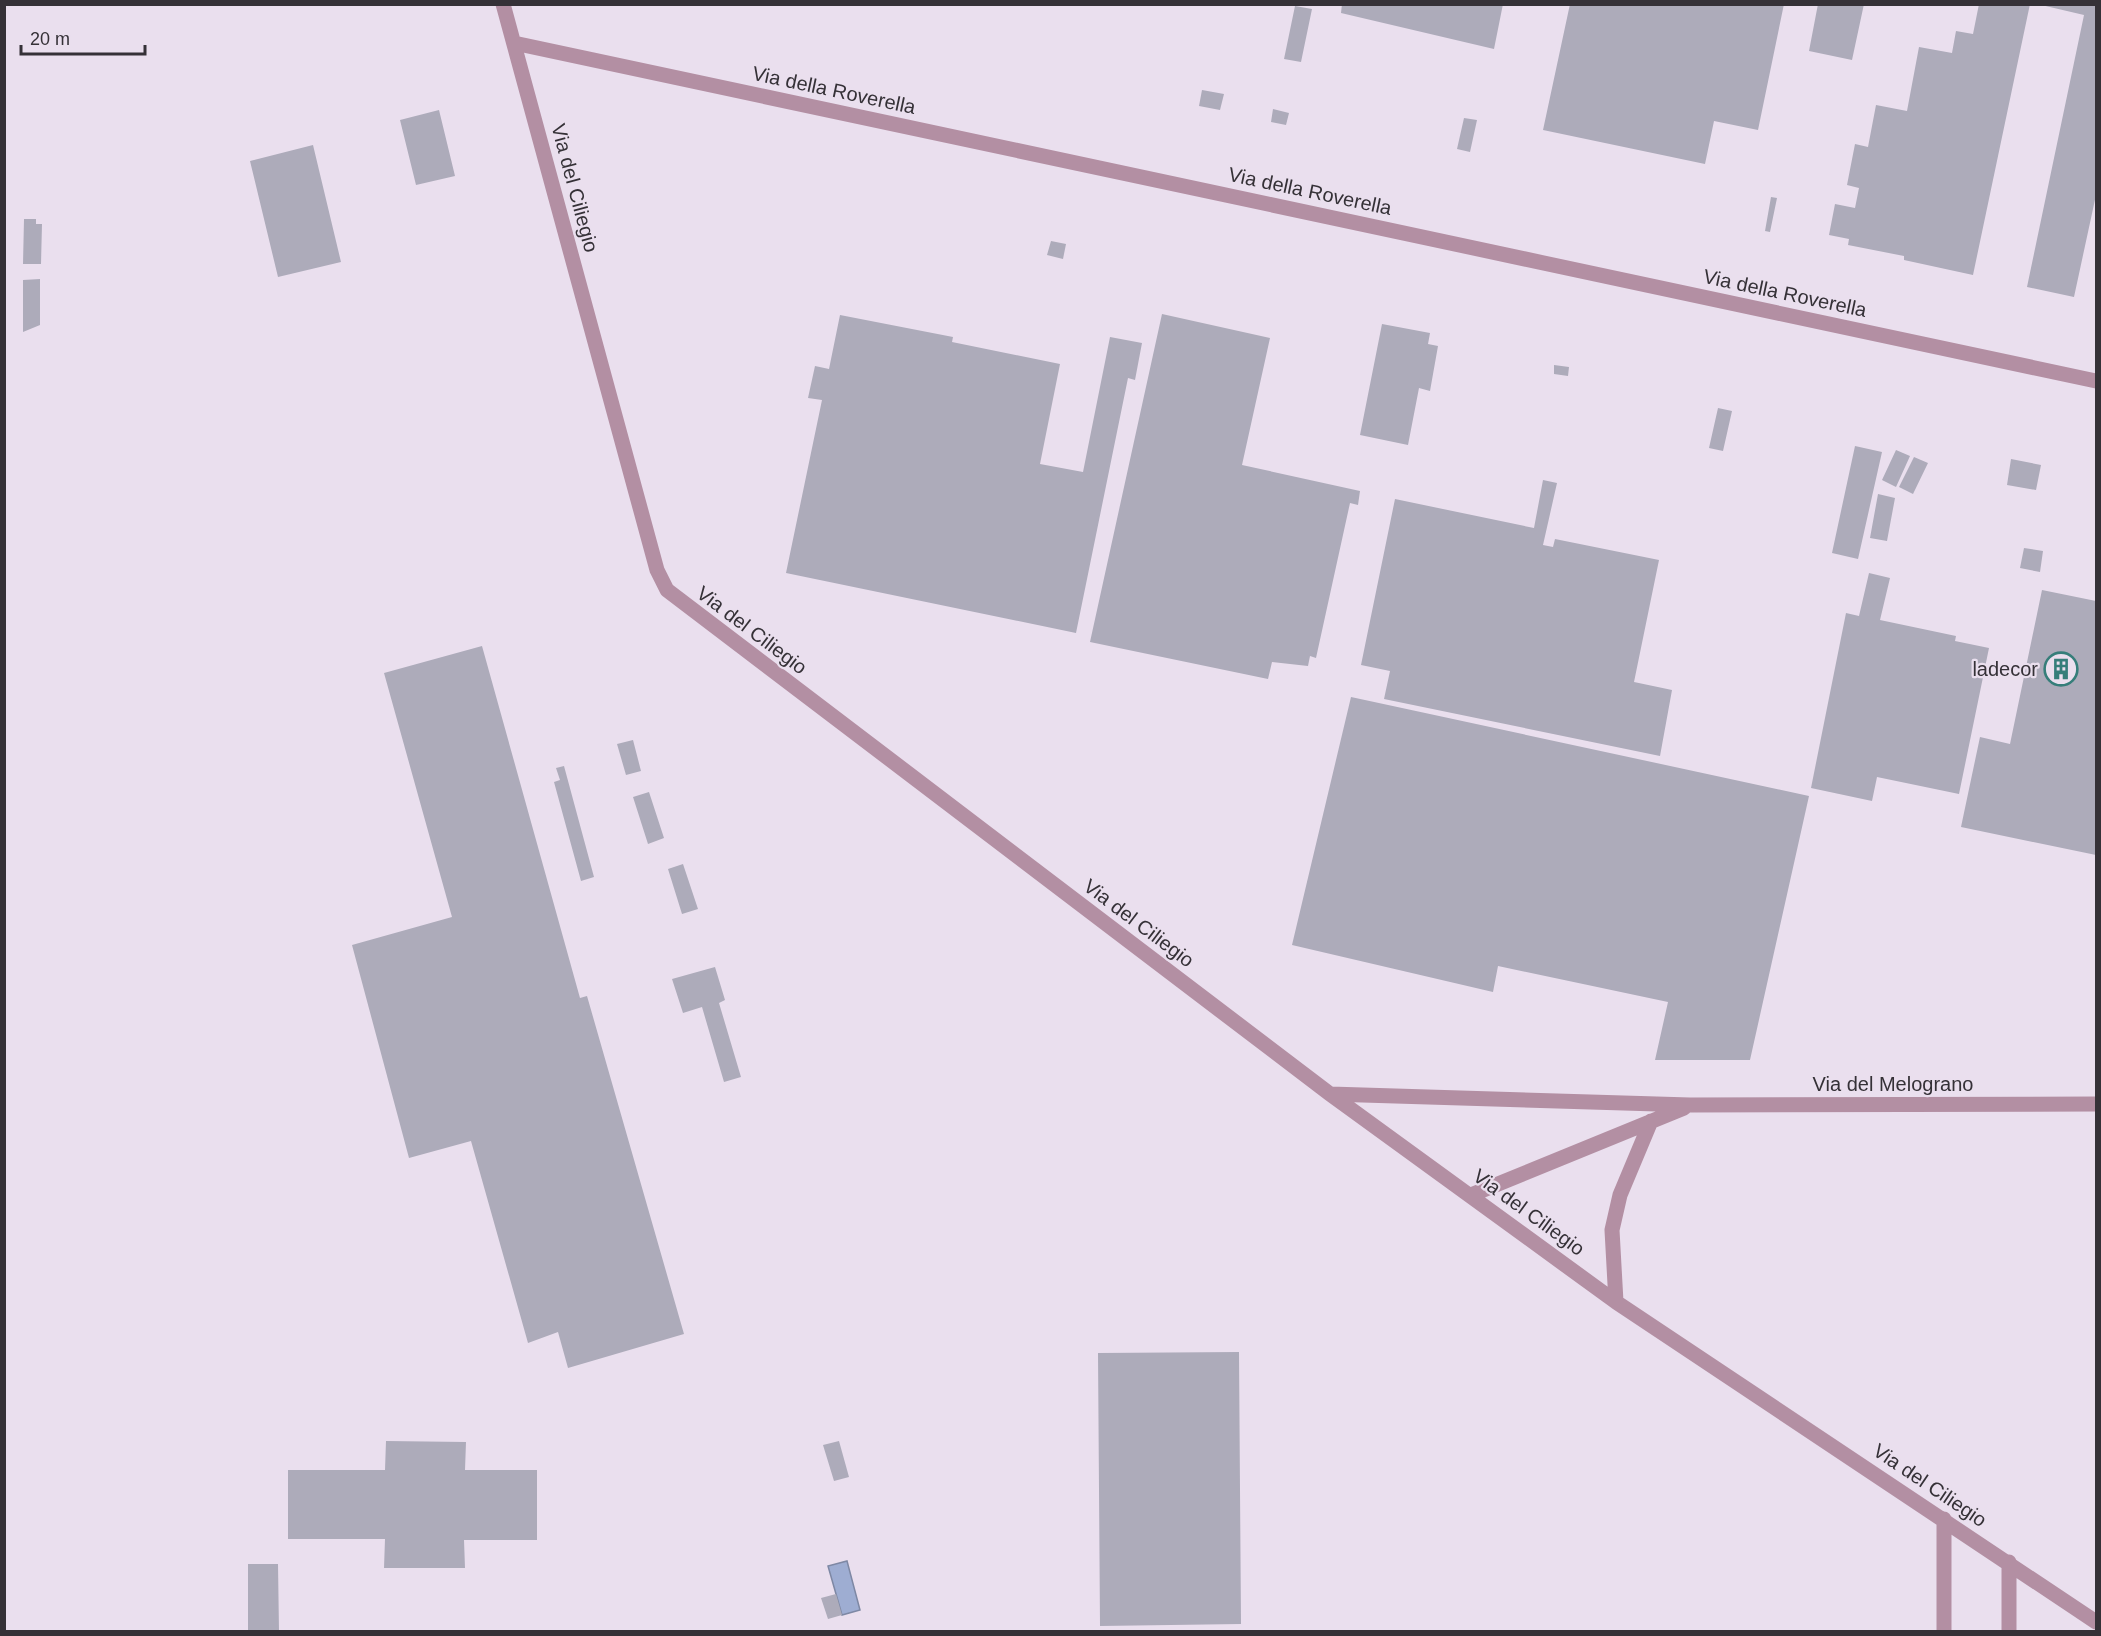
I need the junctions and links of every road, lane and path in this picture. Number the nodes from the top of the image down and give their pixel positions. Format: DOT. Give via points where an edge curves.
graph roads {
  1 [pos="503,4"];
  2 [pos="514,43"];
  3 [pos="2097,381"];
  4 [pos="1330,1094"];
  5 [pos="2097,1104"];
  6 [pos="1690,1106"];
  7 [pos="1650,1121"];
  8 [pos="1471,1195"];
  9 [pos="1616,1302"];
  10 [pos="1944,1520"];
  11 [pos="2008,1562"];
  12 [pos="2097,1622"];
  13 [pos="1944,1632"];
  14 [pos="2009,1632"];
  1 -- 2 [label="street, Via del Ciliegio"];
  2 -- 3 [label="street, Via della Roverella"];
  2 -- 4 [label="street, Via del Ciliegio" via="657,570 667,590"];
  4 -- 6 [label="street, Via del Melograno"];
  4 -- 8 [label="street, Via del Ciliegio"];
  5 -- 6 [label="street, Via del Melograno"];
  6 -- 7 [label="street"];
  7 -- 8 [label="street"];
  7 -- 9 [label="street" via="1620,1195 1612,1230"];
  8 -- 9 [label="street, Via del Ciliegio"];
  9 -- 10 [label="street, Via del Ciliegio"];
  10 -- 11 [label="street, Via del Ciliegio"];
  10 -- 13 [label="street"];
  11 -- 12 [label="street, Via del Ciliegio"];
  11 -- 14 [label="street"];
}
